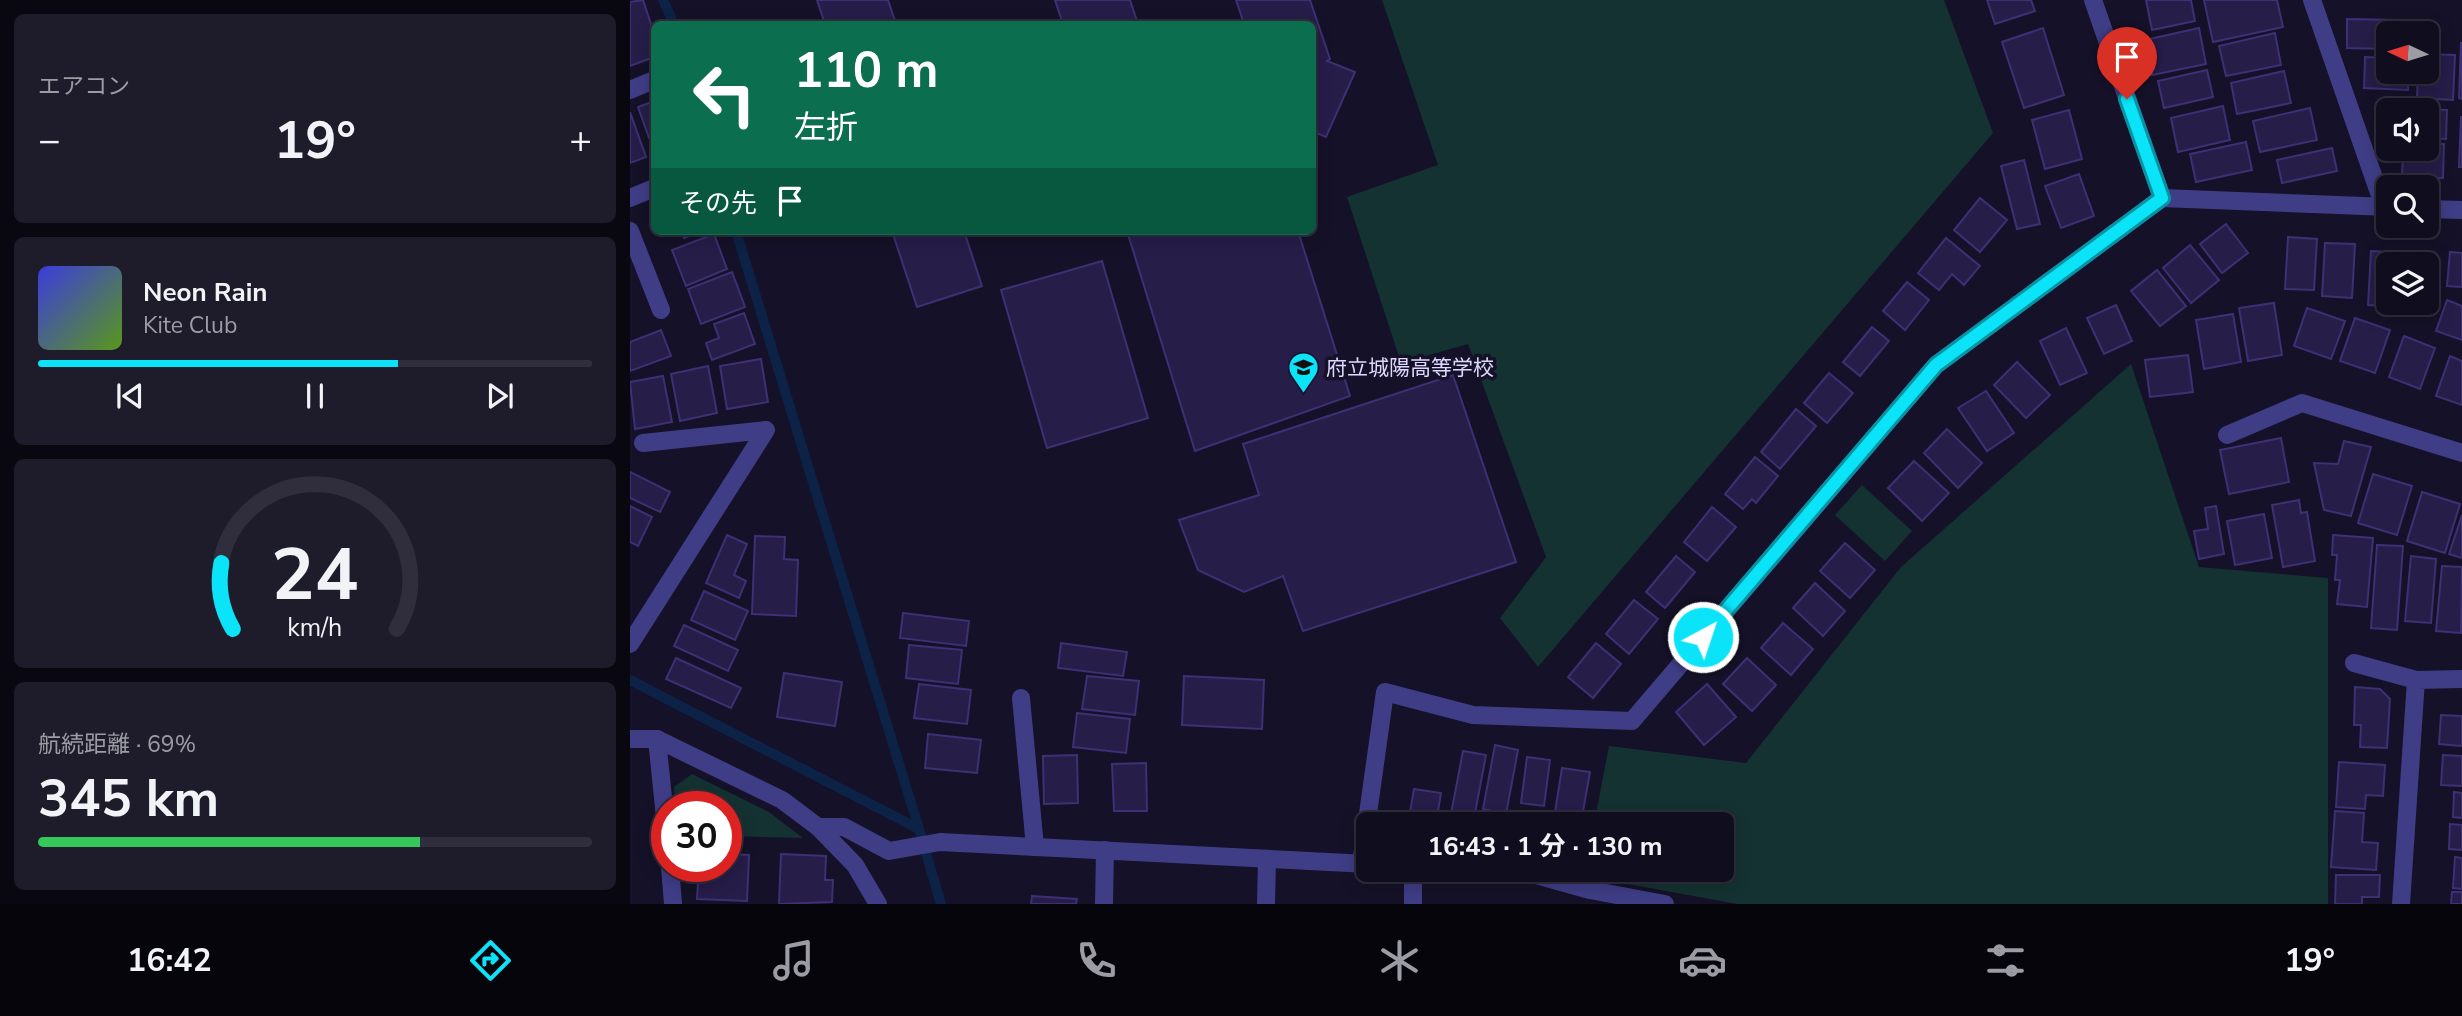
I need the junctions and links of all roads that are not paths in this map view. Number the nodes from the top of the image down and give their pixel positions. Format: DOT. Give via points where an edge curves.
graph roads {
  1 [pos="2093,0"];
  2 [pos="2312,0"];
  3 [pos="651,81"];
  4 [pos="630,90"];
  5 [pos="2376,177"];
  6 [pos="651,189"];
  7 [pos="630,198"];
  8 [pos="2162,198"];
  9 [pos="2376,207"];
  10 [pos="2439,209"];
  11 [pos="2462,210"];
  12 [pos="630,231"];
  13 [pos="661,310"];
  14 [pos="2227,435"];
  15 [pos="643,443"];
  16 [pos="2462,453"];
  17 [pos="630,644"];
  18 [pos="2354,663"];
  19 [pos="2462,679"];
  20 [pos="2416,680"];
  21 [pos="1021,698"];
  22 [pos="630,739"];
  23 [pos="657,739"];
  24 [pos="662,791"];
  25 [pos="1371,812"];
  26 [pos="818,827"];
  27 [pos="1035,847"];
  28 [pos="1105,850"];
  29 [pos="1267,859"];
  30 [pos="1356,864"];
  31 [pos="671,882"];
  32 [pos="1413,882"];
  33 [pos="1562,882"];
  34 [pos="673,904"];
  35 [pos="878,904"];
  36 [pos="1104,904"];
  37 [pos="1266,904"];
  38 [pos="1413,904"];
  39 [pos="1665,904"];
  40 [pos="2401,904"];
  1 -- 8 [label="street"];
  2 -- 5 [label="street"];
  3 -- 4 [label="street"];
  6 -- 7 [label="street"];
  8 -- 9 [label="street"];
  8 -- 25 [label="street" via="1936,365 1632,721 1473,715 1385,692"];
  10 -- 11 [label="street"];
  12 -- 13 [label="street"];
  14 -- 16 [label="street" via="2302,403"];
  15 -- 17 [label="street" via="766,430"];
  18 -- 20 [label="street"];
  19 -- 20 [label="street"];
  20 -- 40 [label="street"];
  21 -- 27 [label="street"];
  22 -- 23 [label="street"];
  23 -- 24 [label="street"];
  23 -- 26 [label="street" via="782,800"];
  26 -- 27 [label="street" via="844,827 889,851 940,842"];
  26 -- 35 [label="street" via="855,865"];
  27 -- 28 [label="street"];
  28 -- 29 [label="street"];
  28 -- 36 [label="street"];
  29 -- 30 [label="street"];
  29 -- 37 [label="street"];
  31 -- 34 [label="street"];
  32 -- 38 [label="street"];
  33 -- 39 [label="street"];
}
